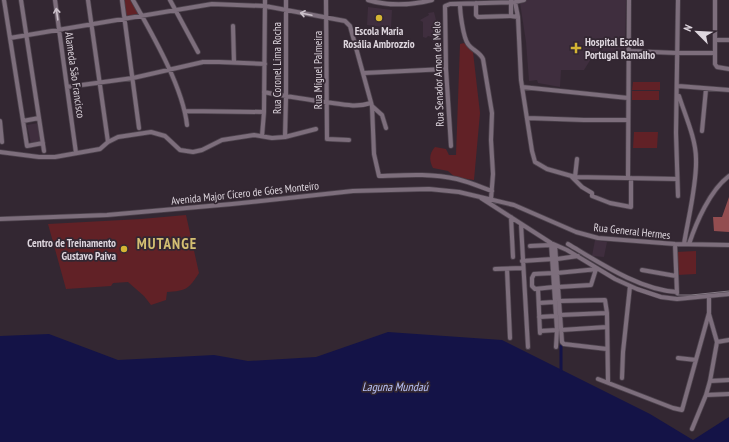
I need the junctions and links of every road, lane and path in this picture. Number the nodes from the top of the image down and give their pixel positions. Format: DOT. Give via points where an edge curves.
graph roads {
  1 [pos="4,0"];
  2 [pos="21,0"];
  3 [pos="55,0"];
  4 [pos="88,0"];
  5 [pos="122,0"];
  6 [pos="133,0"];
  7 [pos="170,0"];
  8 [pos="265,0"];
  9 [pos="286,0"];
  10 [pos="326,0"];
  11 [pos="368,0"];
  12 [pos="432,0"];
  13 [pos="524,0"];
  14 [pos="629,0"];
  15 [pos="678,0"];
  16 [pos="715,0"];
  17 [pos="513,2"];
  18 [pos="476,3"];
  19 [pos="460,4"];
  20 [pos="265,6"];
  21 [pos="175,10"];
  22 [pos="286,10"];
  23 [pos="142,16"];
  24 [pos="510,16"];
  25 [pos="518,17"];
  26 [pos="326,18"];
  27 [pos="124,19"];
  28 [pos="91,24"];
  29 [pos="233,26"];
  30 [pos="59,29"];
  31 [pos="26,34"];
  32 [pos="10,38"];
  33 [pos="715,40"];
  34 [pos="729,40"];
  35 [pos="629,51"];
  36 [pos="198,52"];
  37 [pos="715,52"];
  38 [pos="677,53"];
  39 [pos="234,62"];
  40 [pos="264,64"];
  41 [pos="446,69"];
  42 [pos="729,69"];
  43 [pos="170,71"];
  44 [pos="364,73"];
  45 [pos="133,78"];
  46 [pos="100,83"];
  47 [pos="678,86"];
  48 [pos="522,87"];
  49 [pos="68,88"];
  50 [pos="706,89"];
  51 [pos="729,90"];
  52 [pos="264,92"];
  53 [pos="677,92"];
  54 [pos="286,97"];
  55 [pos="628,98"];
  56 [pos="326,102"];
  57 [pos="371,104"];
  58 [pos="185,111"];
  59 [pos="264,112"];
  60 [pos="39,118"];
  61 [pos="527,118"];
  62 [pos="628,120"];
  63 [pos="0,121"];
  64 [pos="23,121"];
  65 [pos="187,125"];
  66 [pos="139,128"];
  67 [pos="386,128"];
  68 [pos="316,129"];
  69 [pos="702,131"];
  70 [pos="262,136"];
  71 [pos="285,137"];
  72 [pos="349,140"];
  73 [pos="2,142"];
  74 [pos="108,142"];
  75 [pos="43,143"];
  76 [pos="450,146"];
  77 [pos="44,151"];
  78 [pos="0,152"];
  79 [pos="76,153"];
  80 [pos="577,159"];
  81 [pos="729,176"];
  82 [pos="574,177"];
  83 [pos="630,178"];
  84 [pos="677,179"];
  85 [pos="492,192"];
  86 [pos="678,196"];
  87 [pos="490,200"];
  88 [pos="511,217"];
  89 [pos="0,219"];
  90 [pos="521,224"];
  91 [pos="687,227"];
  92 [pos="694,228"];
  93 [pos="552,244"];
  94 [pos="568,244"];
  95 [pos="675,244"];
  96 [pos="684,244"];
  97 [pos="689,244"];
  98 [pos="729,245"];
  99 [pos="530,246"];
  100 [pos="587,255"];
  101 [pos="578,256"];
  102 [pos="513,257"];
  103 [pos="555,259"];
  104 [pos="584,260"];
  105 [pos="522,261"];
  106 [pos="523,268"];
  107 [pos="495,269"];
  108 [pos="507,269"];
  109 [pos="597,269"];
  110 [pos="642,270"];
  111 [pos="555,273"];
  112 [pos="676,276"];
  113 [pos="630,286"];
  114 [pos="556,287"];
  115 [pos="538,289"];
  116 [pos="677,292"];
  117 [pos="729,294"];
  118 [pos="709,296"];
  119 [pos="677,298"];
  120 [pos="556,301"];
  121 [pos="539,302"];
  122 [pos="607,313"];
  123 [pos="709,313"];
  124 [pos="557,315"];
  125 [pos="539,317"];
  126 [pos="607,327"];
  127 [pos="559,330"];
  128 [pos="510,338"];
  129 [pos="729,340"];
  130 [pos="717,342"];
  131 [pos="557,345"];
  132 [pos="528,347"];
  133 [pos="607,349"];
  134 [pos="678,358"];
  135 [pos="696,360"];
  136 [pos="622,378"];
  137 [pos="598,379"];
  138 [pos="729,380"];
  139 [pos="710,381"];
  140 [pos="608,382"];
  141 [pos="729,394"];
  142 [pos="706,395"];
  143 [pos="692,429"];
  1 -- 32 [label="street"];
  2 -- 31 [label="street"];
  30 -- 3 [label="street, Alameda São Francisco, one-way"];
  4 -- 28 [label="street"];
  5 -- 27 [label="street"];
  6 -- 23 [label="street"];
  7 -- 21 [label="street"];
  8 -- 20 [label="street"];
  9 -- 22 [label="street, Rua Coronel Lima Rocha"];
  10 -- 26 [label="street, Rua Miguel Palmeira"];
  11 -- 12 [label="street" via="402,4"];
  13 -- 17 [label="street"];
  14 -- 35 [label="street"];
  15 -- 38 [label="street"];
  16 -- 33 [label="street"];
  17 -- 18 [label="street"];
  17 -- 24 [label="street"];
  17 -- 25 [label="street"];
  18 -- 19 [label="street"];
  18 -- 24 [label="street" via="478,17"];
  19 -- 41 [label="street, Rua Senador Arnon de Melo" via="446,5 445,9"];
  19 -- 85 [label="street" via="467,43 481,55 484,63 492,113"];
  20 -- 21 [label="street" via="212,4"];
  20 -- 22 [label="street"];
  20 -- 40 [label="street"];
  21 -- 23 [label="street"];
  21 -- 36 [label="street"];
  26 -- 22 [label="street, one-way"];
  22 -- 54 [label="street, Rua Coronel Lima Rocha"];
  23 -- 27 [label="street"];
  23 -- 43 [label="street"];
  24 -- 25 [label="street"];
  25 -- 48 [label="street"];
  26 -- 44 [label="street" via="347,22 350,26"];
  26 -- 56 [label="street, Rua Miguel Palmeira"];
  27 -- 28 [label="street"];
  27 -- 45 [label="street"];
  28 -- 30 [label="street"];
  28 -- 46 [label="street"];
  29 -- 39 [label="street"];
  30 -- 31 [label="street"];
  30 -- 49 [label="street, Alameda São Francisco"];
  31 -- 32 [label="street"];
  31 -- 60 [label="street"];
  32 -- 64 [label="street"];
  33 -- 34 [label="street"];
  33 -- 37 [label="street"];
  35 -- 38 [label="street"];
  35 -- 55 [label="street"];
  37 -- 38 [label="street"];
  37 -- 42 [label="street" via="715,66"];
  38 -- 47 [label="street"];
  39 -- 40 [label="street"];
  39 -- 43 [label="street" via="203,62"];
  40 -- 52 [label="street"];
  41 -- 44 [label="street"];
  41 -- 76 [label="street, Rua Senador Arnon de Melo"];
  43 -- 45 [label="street"];
  43 -- 58 [label="street"];
  44 -- 57 [label="street"];
  45 -- 46 [label="street"];
  45 -- 66 [label="street"];
  46 -- 49 [label="street"];
  46 -- 74 [label="street"];
  47 -- 50 [label="street"];
  47 -- 53 [label="street"];
  48 -- 55 [label="street"];
  48 -- 61 [label="street"];
  49 -- 79 [label="street, Alameda São Francisco"];
  50 -- 51 [label="street"];
  50 -- 69 [label="street"];
  52 -- 54 [label="street"];
  52 -- 59 [label="street"];
  53 -- 84 [label="street"];
  53 -- 91 [label="street" via="696,159"];
  54 -- 56 [label="street"];
  54 -- 71 [label="street, Rua Coronel Lima Rocha"];
  55 -- 62 [label="street"];
  56 -- 57 [label="street" via="355,106"];
  56 -- 72 [label="street, Rua Miguel Palmeira" via="327,139"];
  57 -- 67 [label="street" via="382,115"];
  57 -- 85 [label="street" via="374,154 379,176 441,176"];
  58 -- 59 [label="street"];
  58 -- 65 [label="street"];
  59 -- 70 [label="street"];
  60 -- 64 [label="street"];
  60 -- 75 [label="street"];
  61 -- 62 [label="street"];
  61 -- 82 [label="street" via="535,162"];
  62 -- 83 [label="street"];
  63 -- 73 [label="street"];
  64 -- 75 [label="street" via="27,146"];
  68 -- 71 [label="street"];
  70 -- 71 [label="street"];
  70 -- 74 [label="street" via="222,140 193,152 180,150 168,137 155,132 123,136"];
  74 -- 79 [label="street" via="100,149"];
  75 -- 77 [label="street"];
  78 -- 79 [label="street" via="44,157"];
  80 -- 82 [label="street"];
  81 -- 92 [label="street" via="712,196"];
  82 -- 83 [label="street"];
  82 -- 83 [label="street" via="582,187 592,193 592,196 632,207"];
  83 -- 84 [label="street"];
  84 -- 86 [label="street"];
  85 -- 87 [label="street"];
  87 -- 88 [label="street"];
  87 -- 89 [label="street, Avenida Major Cícero de Góes Monteiro" via="459,192 387,189 123,214"];
  87 -- 95 [label="street, Rua General Hermes" via="514,205 576,232 594,237"];
  88 -- 90 [label="street"];
  88 -- 102 [label="street"];
  90 -- 93 [label="street"];
  90 -- 105 [label="street"];
  91 -- 92 [label="street"];
  91 -- 96 [label="street"];
  92 -- 97 [label="street"];
  93 -- 99 [label="street"];
  93 -- 101 [label="street"];
  93 -- 103 [label="street"];
  94 -- 100 [label="street"];
  95 -- 96 [label="street, Rua General Hermes"];
  95 -- 112 [label="street"];
  96 -- 97 [label="street, Rua General Hermes"];
  97 -- 98 [label="street, Rua General Hermes"];
  100 -- 104 [label="street"];
  100 -- 116 [label="street" via="638,283"];
  101 -- 103 [label="street"];
  101 -- 104 [label="street"];
  103 -- 105 [label="street"];
  103 -- 111 [label="street"];
  104 -- 109 [label="street"];
  105 -- 106 [label="street"];
  106 -- 108 [label="street"];
  106 -- 132 [label="street"];
  107 -- 108 [label="street"];
  108 -- 128 [label="street"];
  109 -- 111 [label="street"];
  109 -- 113 [label="street"];
  109 -- 114 [label="street" via="591,285"];
  110 -- 112 [label="street"];
  111 -- 114 [label="street"];
  111 -- 115 [label="street" via="533,275 532,286"];
  112 -- 116 [label="street"];
  113 -- 119 [label="street" via="661,297"];
  113 -- 136 [label="street"];
  114 -- 115 [label="street"];
  114 -- 120 [label="street"];
  115 -- 121 [label="street"];
  116 -- 119 [label="street"];
  117 -- 118 [label="street"];
  118 -- 119 [label="street"];
  118 -- 123 [label="street"];
  120 -- 121 [label="street"];
  120 -- 122 [label="street" via="605,300"];
  120 -- 124 [label="street"];
  121 -- 125 [label="street"];
  122 -- 124 [label="street"];
  122 -- 126 [label="street"];
  123 -- 130 [label="street"];
  123 -- 135 [label="street"];
  124 -- 125 [label="street"];
  124 -- 127 [label="street"];
  125 -- 127 [label="street" via="540,332"];
  126 -- 127 [label="street"];
  126 -- 133 [label="street"];
  127 -- 131 [label="street"];
  127 -- 133 [label="street" via="564,344"];
  129 -- 130 [label="street"];
  130 -- 139 [label="street"];
  133 -- 140 [label="street"];
  134 -- 135 [label="street"];
  135 -- 140 [label="street" via="682,410"];
  137 -- 140 [label="street"];
  138 -- 139 [label="street"];
  139 -- 142 [label="street"];
  141 -- 142 [label="street"];
  142 -- 143 [label="street"];
}
